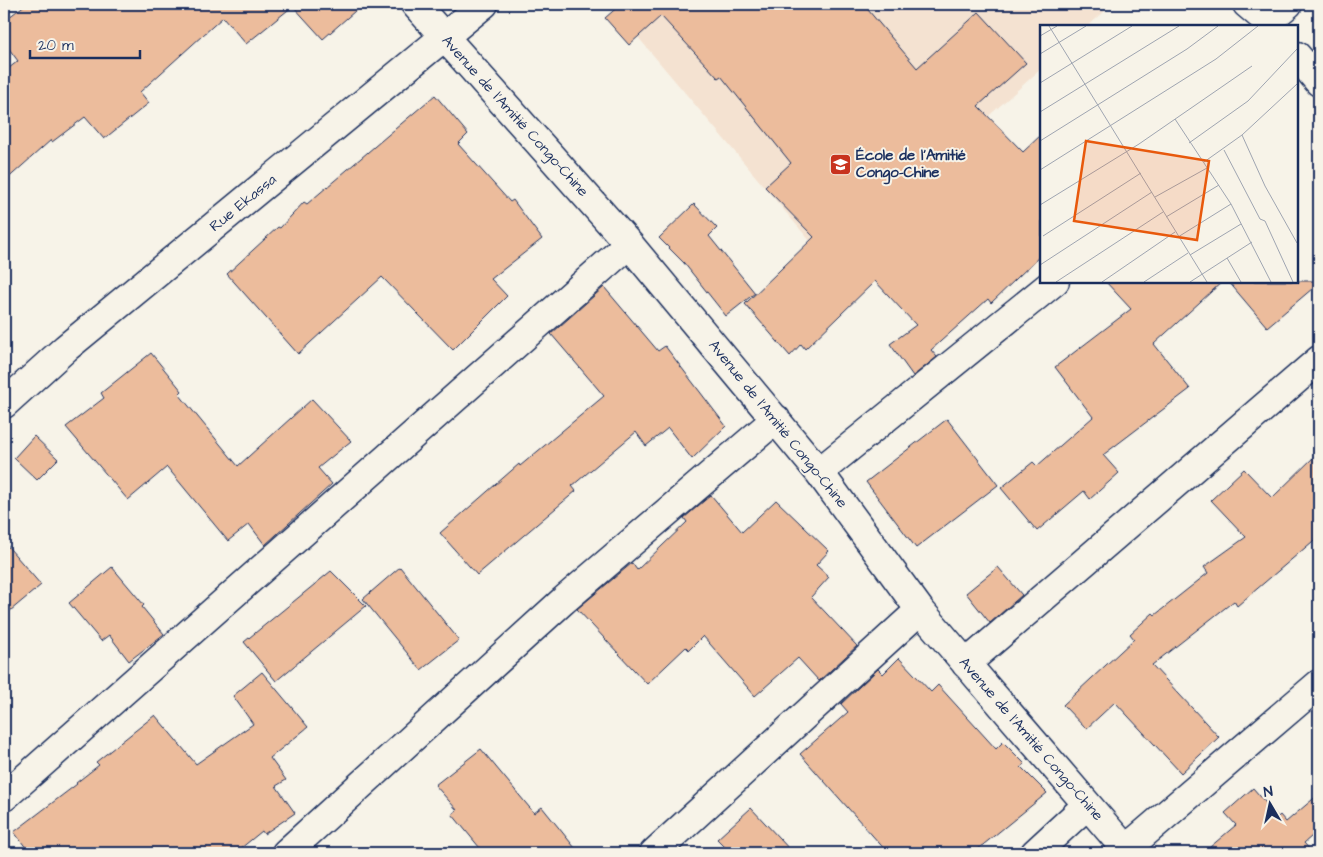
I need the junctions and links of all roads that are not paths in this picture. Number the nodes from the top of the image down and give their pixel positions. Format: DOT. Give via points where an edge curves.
graph roads {
  1 [pos="415,4"];
  2 [pos="484,4"];
  3 [pos="1247,4"];
  4 [pos="1276,17"];
  5 [pos="444,38"];
  6 [pos="629,244"];
  7 [pos="1054,282"];
  8 [pos="1319,360"];
  9 [pos="4,404"];
  10 [pos="776,419"];
  11 [pos="819,472"];
  12 [pos="920,610"];
  13 [pos="966,664"];
  14 [pos="1319,684"];
  15 [pos="4,797"];
  16 [pos="1087,805"];
  17 [pos="1127,851"];
  18 [pos="286,853"];
  19 [pos="654,853"];
  20 [pos="1035,853"];
  1 -- 5 [label="street, Avenue de l'Amitié Congo-Chine"];
  2 -- 5 [label="street, Rue Ekassa"];
  3 -- 4 [label="street"];
  5 -- 6 [label="street, Avenue de l'Amitié Congo-Chine"];
  5 -- 9 [label="street, Rue Ekassa" via="66,348"];
  6 -- 10 [label="street, Avenue de l'Amitié Congo-Chine"];
  6 -- 15 [label="street"];
  7 -- 11 [label="street"];
  8 -- 13 [label="street"];
  10 -- 11 [label="street, Avenue de l'Amitié Congo-Chine"];
  10 -- 18 [label="street" via="564,600"];
  11 -- 12 [label="street, Avenue de l'Amitié Congo-Chine"];
  12 -- 13 [label="street, Avenue de l'Amitié Congo-Chine"];
  12 -- 19 [label="street"];
  13 -- 16 [label="street, Avenue de l'Amitié Congo-Chine"];
  14 -- 17 [label="street"];
  16 -- 17 [label="street, Avenue de l'Amitié Congo-Chine"];
  16 -- 20 [label="street"];
}
